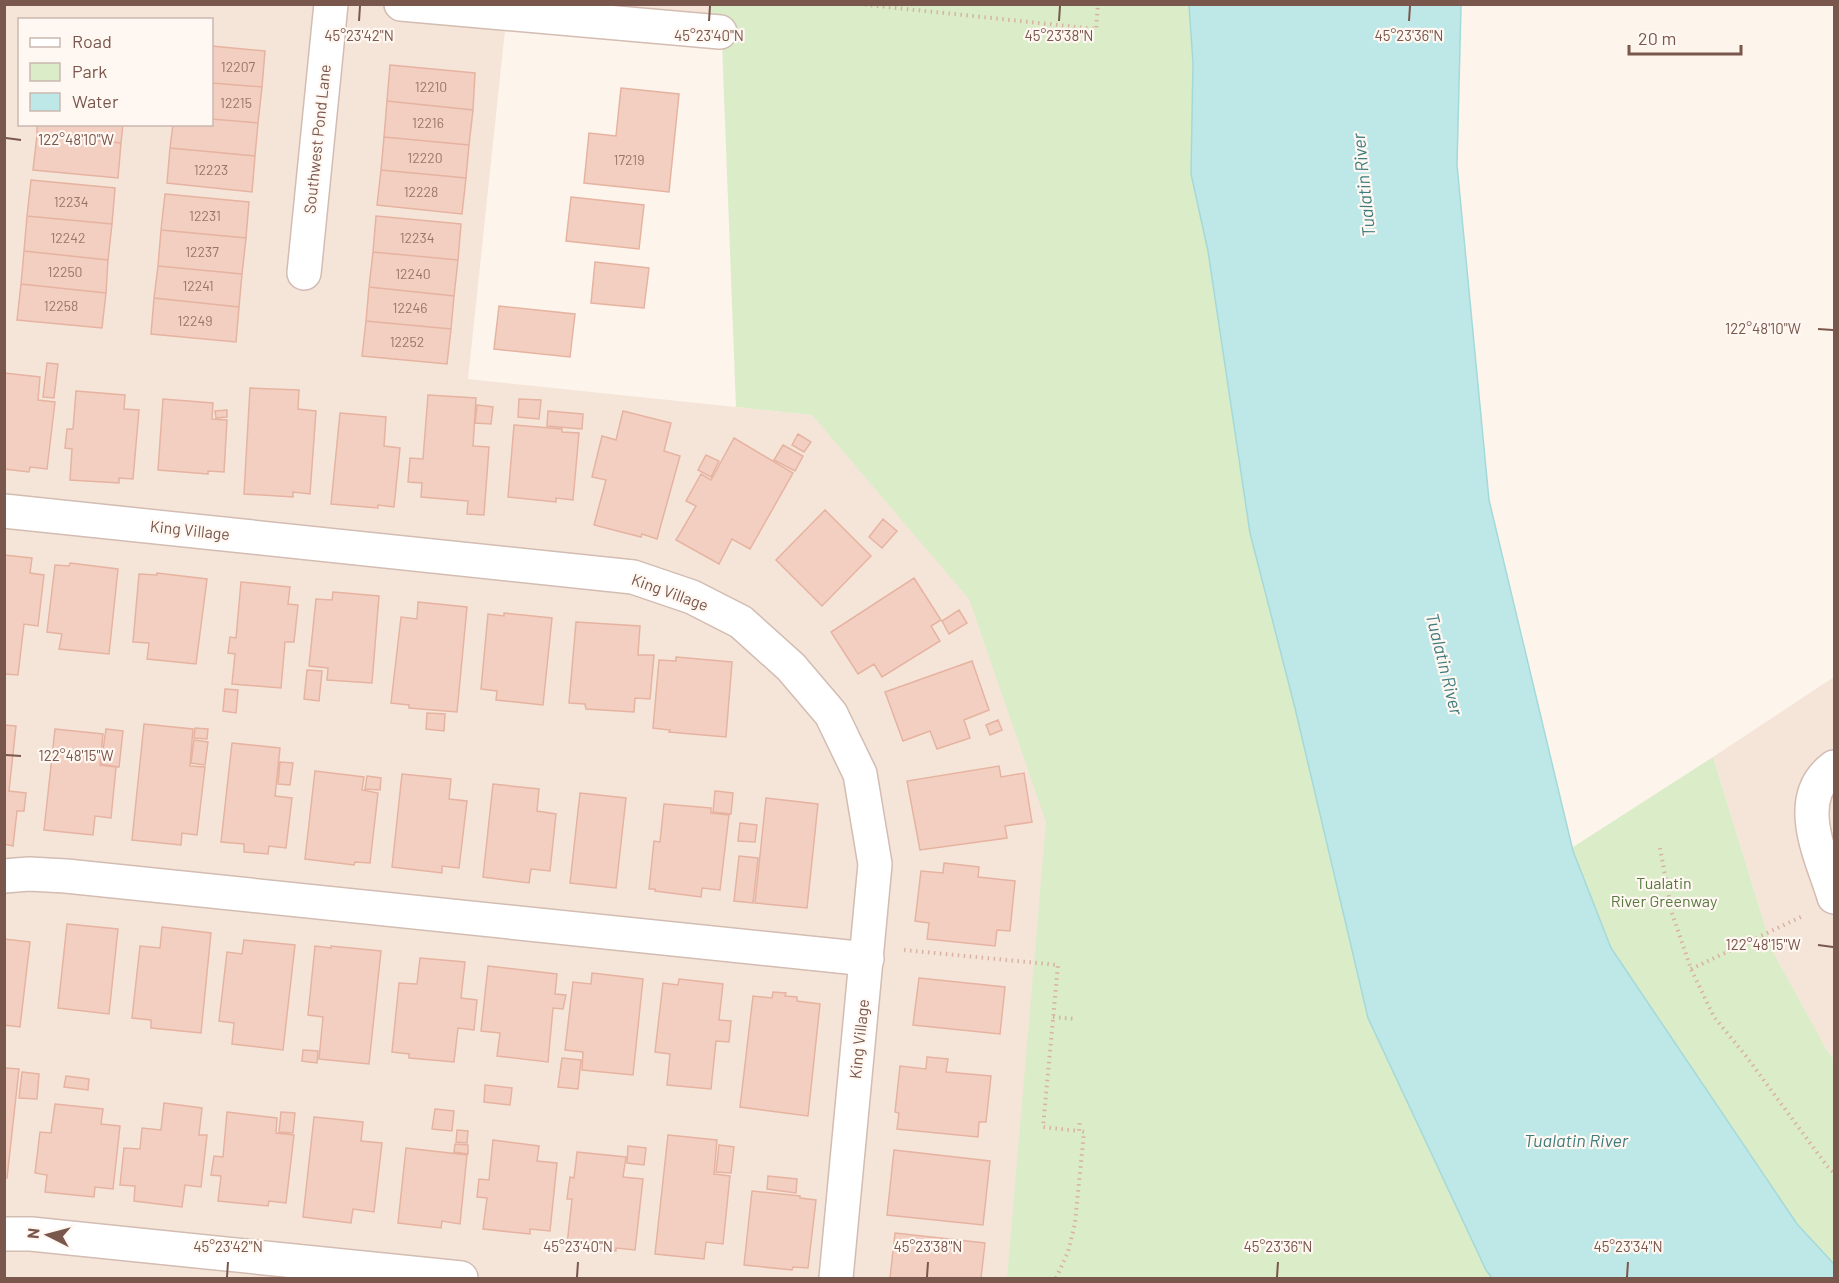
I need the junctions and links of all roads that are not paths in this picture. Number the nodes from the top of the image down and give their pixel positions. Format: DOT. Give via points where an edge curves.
graph roads {
  1 [pos="331,4"];
  2 [pos="401,4"];
  3 [pos="720,33"];
  4 [pos="304,273"];
  5 [pos="4,511"];
  6 [pos="1834,767"];
  7 [pos="4,876"];
  8 [pos="1824,905"];
  9 [pos="868,953"];
  10 [pos="4,1234"];
  11 [pos="390,1275"];
  12 [pos="461,1278"];
  13 [pos="836,1278"];
  1 -- 4 [label="street, Southwest Pond Lane"];
  2 -- 3 [label="street"];
  5 -- 9 [label="street, King Village" via="633,576 692,597 741,622 791,667 831,714 860,774 875,864"];
  6 -- 8 [label="street" via="1816,790 1811,811"];
  7 -- 9 [label="street" via="66,876"];
  9 -- 13 [label="street, King Village"];
  10 -- 11 [label="street"];
  11 -- 12 [label="street"];
}
